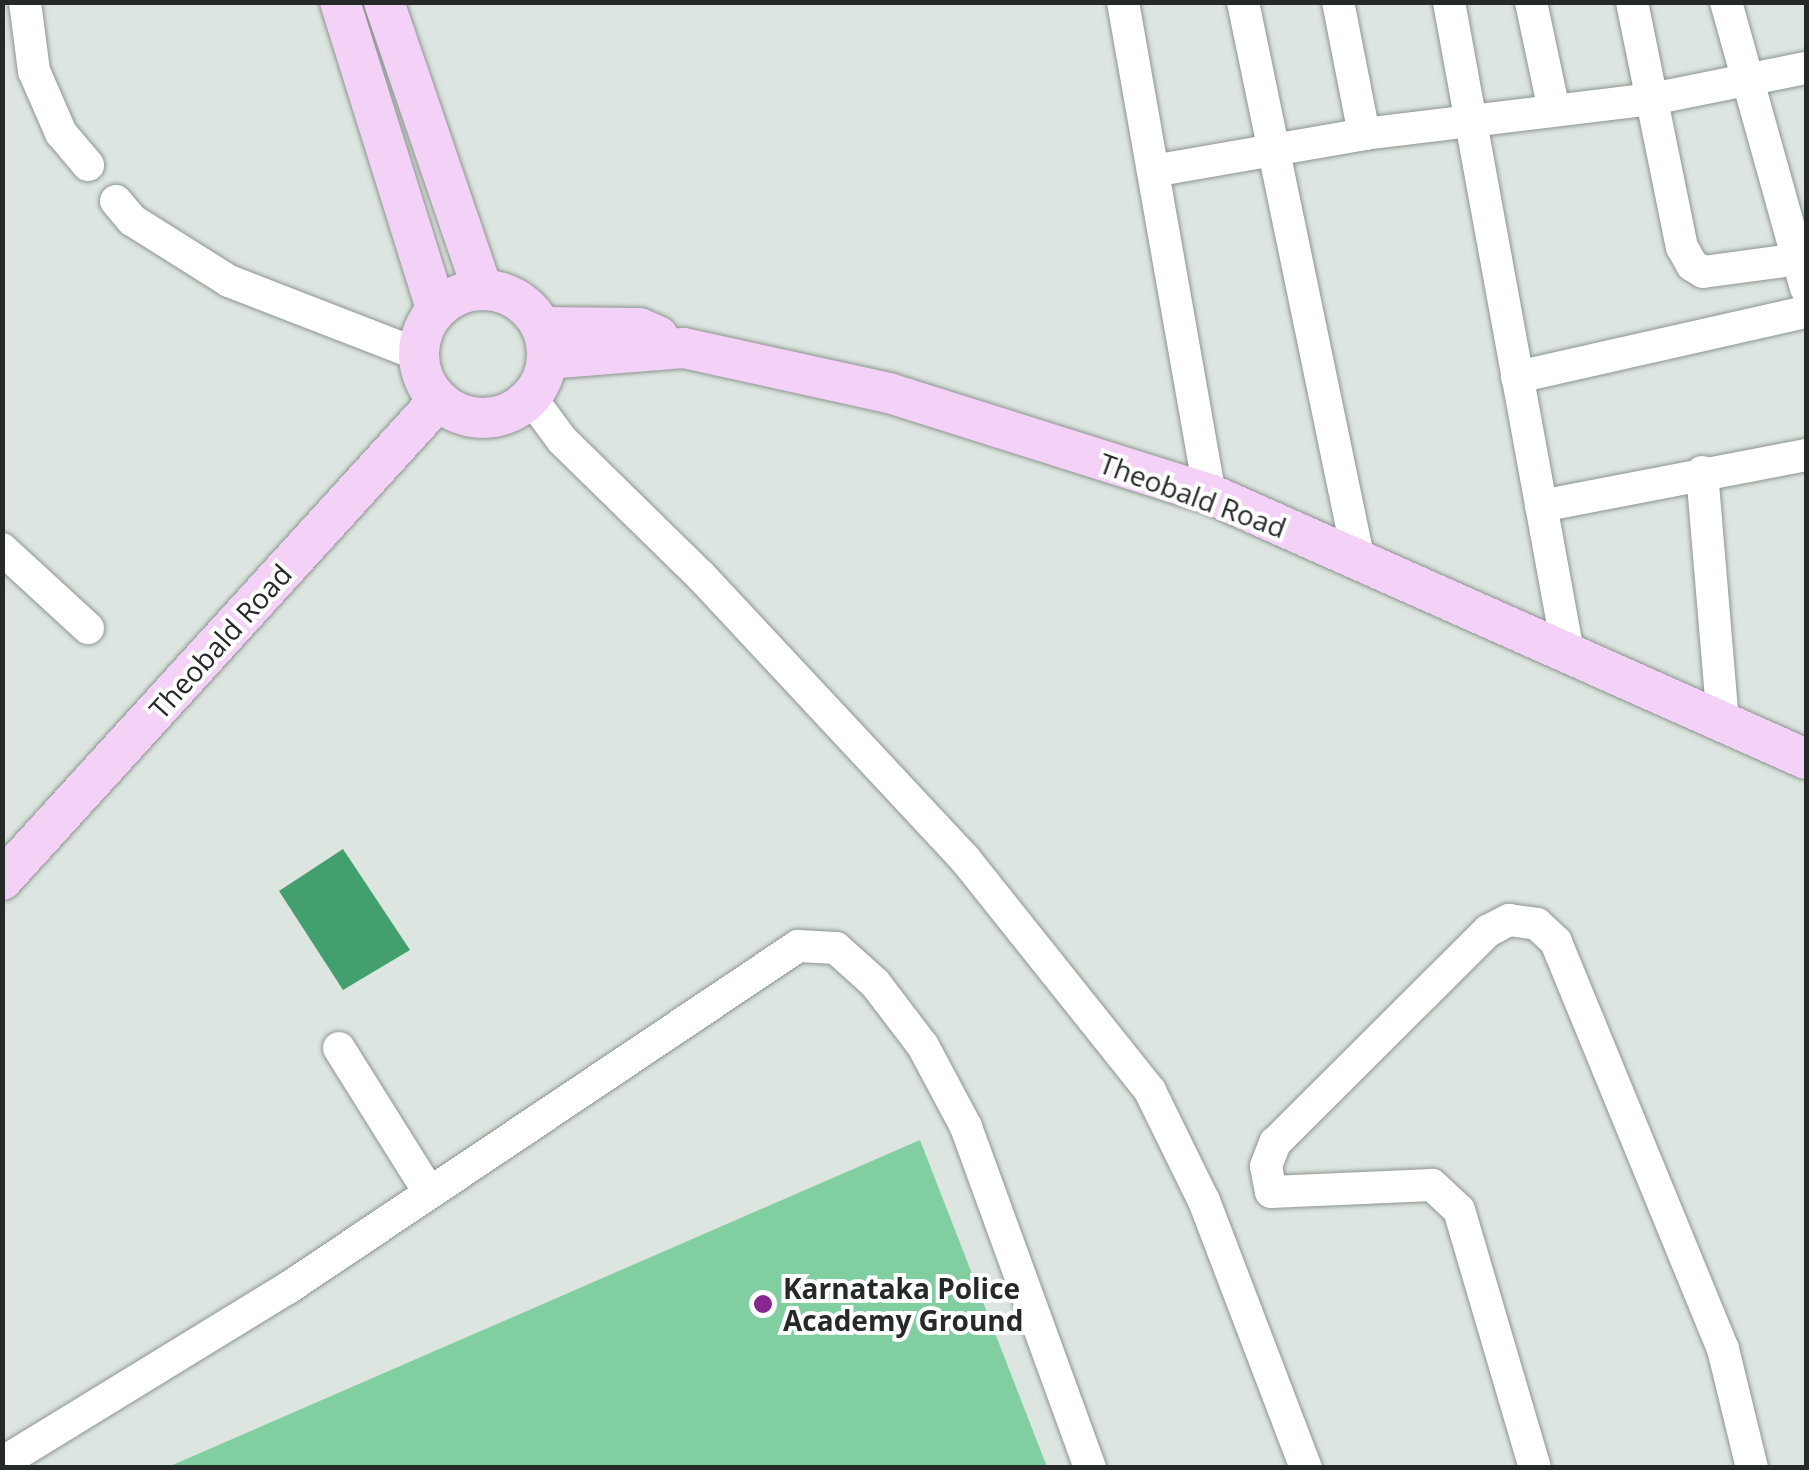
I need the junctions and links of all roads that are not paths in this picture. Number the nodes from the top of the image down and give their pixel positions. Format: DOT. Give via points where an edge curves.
graph roads {
  1 [pos="25,2"];
  2 [pos="340,2"];
  3 [pos="384,2"];
  4 [pos="395,2"];
  5 [pos="1123,2"];
  6 [pos="1244,2"];
  7 [pos="1338,2"];
  8 [pos="1449,2"];
  9 [pos="1531,2"];
  10 [pos="1632,2"];
  11 [pos="1726,2"];
  12 [pos="398,46"];
  13 [pos="1806,68"];
  14 [pos="1746,81"];
  15 [pos="1652,99"];
  16 [pos="1554,110"];
  17 [pos="1469,119"];
  18 [pos="1364,134"];
  19 [pos="1278,152"];
  20 [pos="88,166"];
  21 [pos="1153,171"];
  22 [pos="116,200"];
  23 [pos="1804,268"];
  24 [pos="482,288"];
  25 [pos="436,308"];
  26 [pos="1806,312"];
  27 [pos="545,343"];
  28 [pos="418,354"];
  29 [pos="1517,378"];
  30 [pos="531,398"];
  31 [pos="438,401"];
  32 [pos="1806,455"];
  33 [pos="1702,472"];
  34 [pos="1210,494"];
  35 [pos="1541,506"];
  36 [pos="2,550"];
  37 [pos="1359,560"];
  38 [pos="88,628"];
  39 [pos="1568,652"];
  40 [pos="1723,722"];
  41 [pos="1806,759"];
  42 [pos="2,880"];
  43 [pos="340,1048"];
  44 [pos="429,1192"];
  45 [pos="2,1463"];
  46 [pos="1090,1468"];
  47 [pos="1306,1468"];
  48 [pos="1535,1468"];
  49 [pos="1752,1468"];
  1 -- 20 [label="street" via="34,71 61,132"];
  2 -- 25 [label="main road"];
  3 -- 12 [label="main road"];
  4 -- 12 [label="main road"];
  5 -- 21 [label="street"];
  6 -- 19 [label="street"];
  7 -- 18 [label="street"];
  8 -- 17 [label="street"];
  9 -- 16 [label="street"];
  10 -- 15 [label="street"];
  11 -- 14 [label="street"];
  12 -- 24 [label="main road"];
  13 -- 14 [label="street"];
  14 -- 15 [label="street"];
  14 -- 23 [label="street"];
  15 -- 16 [label="street"];
  15 -- 23 [label="street" via="1682,247 1692,264 1703,272"];
  16 -- 17 [label="street"];
  17 -- 18 [label="street"];
  17 -- 29 [label="street"];
  18 -- 19 [label="street"];
  19 -- 21 [label="street"];
  19 -- 37 [label="street"];
  21 -- 34 [label="street"];
  22 -- 28 [label="street" via="132,220 229,281"];
  24 -- 25 [label="main road"];
  24 -- 27 [label="main road" via="528,306"];
  25 -- 28 [label="main road"];
  26 -- 29 [label="street"];
  27 -- 30 [label="main road"];
  27 -- 34 [label="main road, Theobald Road" via="639,328 684,348 889,393"];
  28 -- 31 [label="main road" via="423,380"];
  29 -- 35 [label="street"];
  30 -- 31 [label="main road" via="485,419"];
  30 -- 47 [label="street" via="562,440 702,576 965,859 1150,1091 1204,1201"];
  31 -- 42 [label="main road, Theobald Road"];
  32 -- 33 [label="street"];
  33 -- 35 [label="street"];
  33 -- 40 [label="street"];
  34 -- 37 [label="main road, Theobald Road"];
  35 -- 39 [label="street"];
  36 -- 38 [label="street"];
  37 -- 39 [label="main road, Theobald Road"];
  39 -- 40 [label="main road, Theobald Road"];
  40 -- 41 [label="main road, Theobald Road"];
  43 -- 44 [label="street"];
  44 -- 45 [label="street" via="288,1288"];
  44 -- 46 [label="street" via="798,946 836,948 875,983 923,1046 966,1127"];
  48 -- 49 [label="street" via="1459,1210 1432,1186 1271,1192 1266,1166 1275,1143 1488,931 1509,920 1537,924 1556,942 1723,1348"];
}
